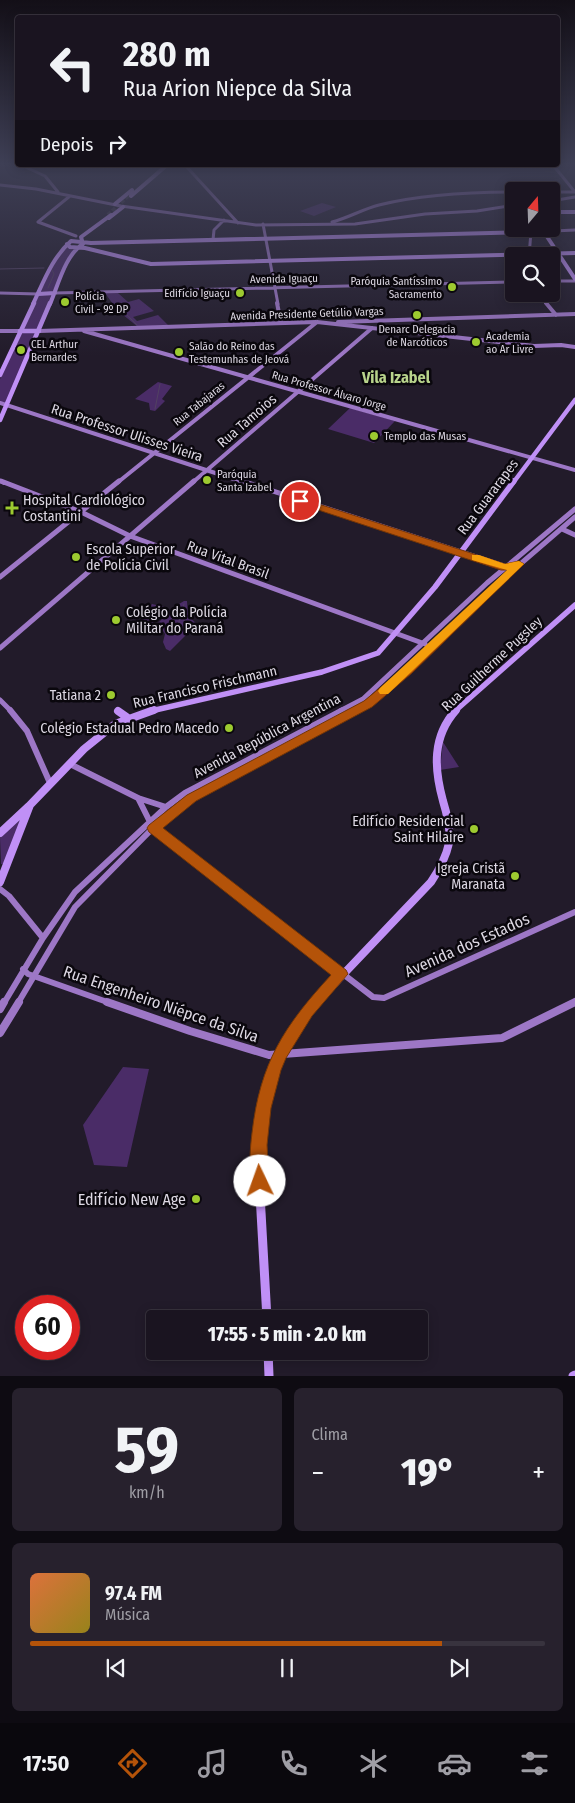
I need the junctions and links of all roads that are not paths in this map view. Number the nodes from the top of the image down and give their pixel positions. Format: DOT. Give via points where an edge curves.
graph roads {
  1 [pos="55,228"];
  2 [pos="89,228"];
  3 [pos="91,228"];
  4 [pos="216,228"];
  5 [pos="264,228"];
  6 [pos="560,230"];
  7 [pos="575,230"];
  8 [pos="505,231"];
  9 [pos="76,236"];
  10 [pos="266,238"];
  11 [pos="81,240"];
  12 [pos="213,240"];
  13 [pos="68,243"];
  14 [pos="91,243"];
  15 [pos="81,248"];
  16 [pos="575,254"];
  17 [pos="560,255"];
  18 [pos="505,256"];
  19 [pos="560,257"];
  20 [pos="271,261"];
  21 [pos="130,262"];
  22 [pos="139,262"];
  23 [pos="575,280"];
  24 [pos="560,281"];
  25 [pos="505,282"];
  26 [pos="275,288"];
  27 [pos="55,292"];
  28 [pos="0,293"];
  29 [pos="38,294"];
  30 [pos="545,302"];
  31 [pos="575,314"];
  32 [pos="556,315"];
  33 [pos="317,322"];
  34 [pos="281,323"];
  35 [pos="327,323"];
  36 [pos="372,328"];
  37 [pos="77,330"];
  38 [pos="0,331"];
  39 [pos="20,331"];
  40 [pos="39,331"];
  41 [pos="575,346"];
  42 [pos="0,375"];
  43 [pos="249,377"];
  44 [pos="298,391"];
  45 [pos="575,400"];
  46 [pos="0,403"];
  47 [pos="6,406"];
  48 [pos="0,420"];
  49 [pos="153,454"];
  50 [pos="533,458"];
  51 [pos="575,470"];
  52 [pos="205,471"];
  53 [pos="0,481"];
  54 [pos="575,508"];
  55 [pos="81,512"];
  56 [pos="575,517"];
  57 [pos="562,529"];
  58 [pos="575,535"];
  59 [pos="130,536"];
  60 [pos="461,553"];
  61 [pos="519,564"];
  62 [pos="505,567"];
  63 [pos="0,577"];
  64 [pos="575,605"];
  65 [pos="396,633"];
  66 [pos="423,643"];
  67 [pos="432,647"];
  68 [pos="0,648"];
  69 [pos="378,653"];
  70 [pos="0,700"];
  71 [pos="118,711"];
  72 [pos="128,718"];
  73 [pos="70,764"];
  74 [pos="50,783"];
  75 [pos="138,798"];
  76 [pos="30,805"];
  77 [pos="166,807"];
  78 [pos="150,821"];
  79 [pos="154,828"];
  80 [pos="0,833"];
  81 [pos="0,882"];
  82 [pos="0,889"];
  83 [pos="575,912"];
  84 [pos="43,938"];
  85 [pos="23,969"];
  86 [pos="341,974"];
  87 [pos="34,975"];
  88 [pos="15,984"];
  89 [pos="28,985"];
  90 [pos="575,1002"];
  91 [pos="0,1009"];
  92 [pos="0,1033"];
  93 [pos="281,1053"];
  94 [pos="266,1310"];
  95 [pos="268,1360"];
  96 [pos="269,1376"];
  1 -- 9 [label="street"];
  2 -- 9 [label="main road"];
  3 -- 11 [label="main road"];
  4 -- 12 [label="street"];
  5 -- 10 [label="street"];
  6 -- 7 [label="street"];
  8 -- 10 [label="main road"];
  9 -- 11 [label="main road"];
  9 -- 13 [label="main road"];
  10 -- 12 [label="main road"];
  10 -- 20 [label="street"];
  11 -- 13 [label="main road"];
  11 -- 14 [label="main road"];
  11 -- 15 [label="main road"];
  12 -- 14 [label="main road"];
  13 -- 15 [label="main road" via="70,247"];
  13 -- 29 [label="main road" via="55,256"];
  14 -- 15 [label="main road"];
  15 -- 22 [label="main road"];
  15 -- 27 [label="main road" via="71,257"];
  16 -- 17 [label="main road"];
  18 -- 20 [label="main road"];
  19 -- 23 [label="main road"];
  20 -- 22 [label="main road"];
  20 -- 26 [label="street"];
  21 -- 22 [label="main road"];
  23 -- 24 [label="street"];
  25 -- 26 [label="street, Avenida Iguaçu"];
  26 -- 27 [label="street, Avenida Iguaçu"];
  26 -- 34 [label="street"];
  27 -- 29 [label="main road"];
  27 -- 40 [label="main road"];
  28 -- 29 [label="street"];
  29 -- 39 [label="main road"];
  30 -- 32 [label="street"];
  31 -- 32 [label="street, Avenida Presidente Getúlio Vargas"];
  32 -- 35 [label="street, Avenida Presidente Getúlio Vargas"];
  33 -- 34 [label="street, Avenida Presidente Getúlio Vargas"];
  33 -- 35 [label="street, Avenida Presidente Getúlio Vargas"];
  33 -- 43 [label="street, Rua Tabajaras"];
  34 -- 37 [label="street, Avenida Presidente Getúlio Vargas"];
  35 -- 36 [label="street"];
  36 -- 41 [label="street" via="534,346"];
  36 -- 44 [label="street, Rua Tamoios"];
  37 -- 40 [label="street, Avenida Presidente Getúlio Vargas"];
  37 -- 43 [label="street, Rua Professor Álvaro Jorge"];
  38 -- 39 [label="street"];
  39 -- 40 [label="main road"];
  39 -- 42 [label="main road"];
  40 -- 47 [label="main road"];
  43 -- 44 [label="street, Rua Professor Álvaro Jorge"];
  43 -- 49 [label="street, Rua Tabajaras"];
  44 -- 50 [label="street, Rua Professor Álvaro Jorge"];
  44 -- 52 [label="street, Rua Tamoios"];
  45 -- 50 [label="main road, Rua Guararapes"];
  46 -- 47 [label="street, Rua Professor Ulisses Vieira"];
  47 -- 48 [label="main road"];
  47 -- 49 [label="street, Rua Professor Ulisses Vieira"];
  49 -- 52 [label="street, Rua Professor Ulisses Vieira"];
  49 -- 55 [label="street, Rua Tabajaras"];
  50 -- 51 [label="street, Rua Professor Álvaro Jorge"];
  50 -- 60 [label="main road, Rua Guararapes"];
  52 -- 59 [label="street, Rua Tamoios"];
  52 -- 60 [label="street, Rua Professor Ulisses Vieira"];
  53 -- 55 [label="street, Rua Vital Brasil"];
  54 -- 62 [label="street, Avenida República Argentina"];
  55 -- 59 [label="street, Rua Vital Brasil"];
  55 -- 63 [label="street, Rua Tabajaras"];
  56 -- 57 [label="street, Avenida República Argentina"];
  57 -- 58 [label="street"];
  57 -- 61 [label="street, Avenida República Argentina"];
  59 -- 65 [label="street, Rua Vital Brasil"];
  59 -- 68 [label="street, Rua Tamoios"];
  60 -- 62 [label="street, Rua Professor Ulisses Vieira"];
  60 -- 65 [label="main road, Rua Guararapes"];
  61 -- 62 [label="street"];
  61 -- 67 [label="street, Avenida República Argentina"];
  62 -- 66 [label="street, Avenida República Argentina"];
  64 -- 86 [label="main road, Rua Guilherme Pugsley" via="467,700 444,726 435,764 450,824 446,858 431,882"];
  65 -- 66 [label="street, Rua Vital Brasil"];
  65 -- 69 [label="main road, Rua Guararapes"];
  66 -- 67 [label="street, Rua Vital Brasil"];
  66 -- 77 [label="street, Avenida República Argentina" via="363,699 185,793"];
  67 -- 79 [label="street, Avenida República Argentina" via="368,704 191,798"];
  69 -- 72 [label="main road, Rua Francisco Frischmann" via="322,672 159,708"];
  70 -- 74 [label="street" via="27,731"];
  71 -- 72 [label="main road"];
  72 -- 73 [label="main road, Rua Francisco Frischmann" via="102,733"];
  73 -- 74 [label="main road, Rua Francisco Frischmann"];
  73 -- 75 [label="street"];
  74 -- 76 [label="main road, Rua Francisco Frischmann"];
  75 -- 77 [label="street"];
  75 -- 78 [label="street"];
  76 -- 80 [label="main road"];
  76 -- 81 [label="main road, Rua Francisco Frischmann"];
  77 -- 78 [label="street, Avenida República Argentina"];
  78 -- 79 [label="street"];
  78 -- 84 [label="street, Avenida República Argentina" via="75,892"];
  79 -- 86 [label="street"];
  79 -- 87 [label="street, Avenida República Argentina" via="75,907"];
  82 -- 84 [label="street"];
  83 -- 86 [label="street, Avenida dos Estados" via="384,998 370,995"];
  84 -- 85 [label="street, Avenida República Argentina"];
  85 -- 87 [label="street, Rua Engenheiro Niépce da Silva"];
  85 -- 88 [label="street, Avenida República Argentina"];
  86 -- 93 [label="main road, Rua Guilherme Pugsley" via="307,1012"];
  87 -- 89 [label="street, Avenida República Argentina"];
  87 -- 93 [label="street, Rua Engenheiro Niépce da Silva" via="246,1049 269,1055"];
  88 -- 89 [label="street"];
  88 -- 91 [label="street, Avenida República Argentina"];
  89 -- 92 [label="street, Avenida República Argentina"];
  90 -- 93 [label="street, Rua Engenheiro Niépce da Silva" via="502,1038"];
  93 -- 94 [label="main road, Rua Guilherme Pugsley" via="263,1108 258,1145"];
  95 -- 96 [label="main road"];
}
